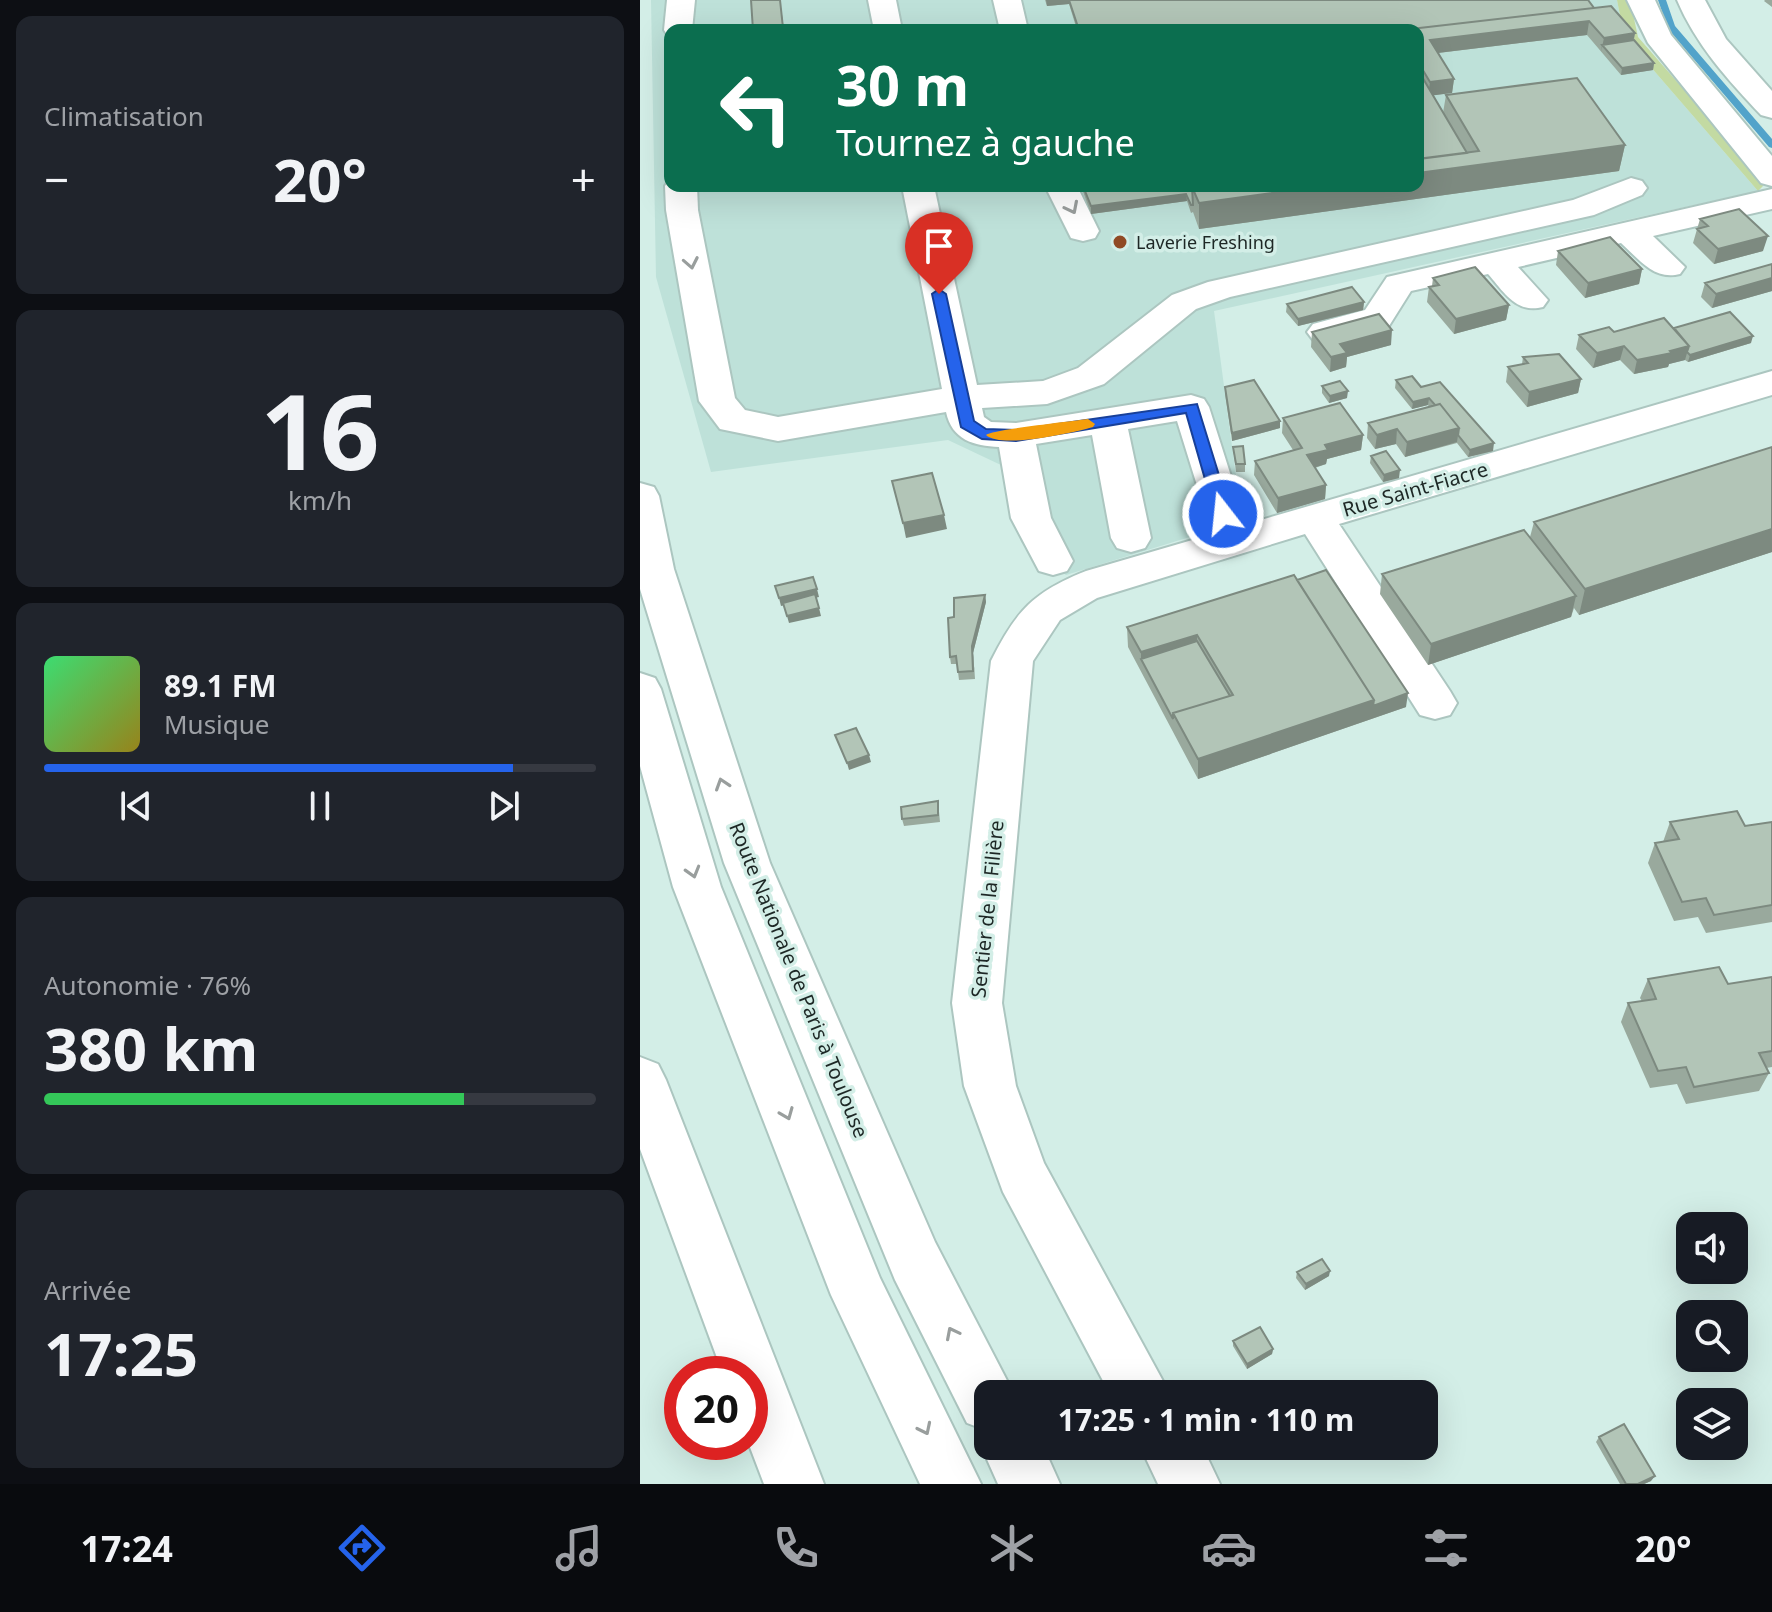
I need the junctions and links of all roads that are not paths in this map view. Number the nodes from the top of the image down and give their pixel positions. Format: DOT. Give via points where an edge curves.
graph roads {
  1 [pos="681,0"];
  2 [pos="882,0"];
  3 [pos="1007,0"];
  4 [pos="1641,0"];
  5 [pos="1691,0"];
  6 [pos="679,24"];
  7 [pos="887,24"];
  8 [pos="1013,24"];
  9 [pos="1772,109"];
  10 [pos="1772,176"];
  11 [pos="1631,188"];
  12 [pos="681,192"];
  13 [pos="919,192"];
  14 [pos="1064,192"];
  15 [pos="1772,199"];
  16 [pos="1083,231"];
  17 [pos="1627,231"];
  18 [pos="1495,262"];
  19 [pos="1668,267"];
  20 [pos="1531,300"];
  21 [pos="1316,335"];
  22 [pos="1772,383"];
  23 [pos="959,398"];
  24 [pos="1108,421"];
  25 [pos="1016,435"];
  26 [pos="640,496"];
  27 [pos="1223,514"];
  28 [pos="1315,518"];
  29 [pos="1131,538"];
  30 [pos="1056,579"];
  31 [pos="640,689"];
  32 [pos="1435,703"];
  33 [pos="640,1080"];
  34 [pos="977,1380"];
  35 [pos="1133,1380"];
  36 [pos="1018,1460"];
  37 [pos="1177,1460"];
  38 [pos="794,1484"];
  39 [pos="951,1484"];
  40 [pos="1030,1484"];
  41 [pos="1190,1484"];
  1 -- 6 [label="street"];
  2 -- 7 [label="street"];
  3 -- 8 [label="street"];
  4 -- 10 [label="street" via="1658,37"];
  5 -- 9 [label="street" via="1719,51"];
  11 -- 23 [label="street" via="1583,208 1220,289 1184,302 1091,376 1047,392"];
  12 -- 23 [label="street, one-way" via="717,401 733,420 778,429"];
  13 -- 23 [label="street"];
  14 -- 16 [label="street, one-way"];
  15 -- 17 [label="street"];
  17 -- 18 [label="street"];
  17 -- 19 [label="street"];
  18 -- 20 [label="street"];
  18 -- 21 [label="street" via="1399,284 1377,318"];
  22 -- 28 [label="street, Rue Saint-Fiacre"];
  23 -- 25 [label="street" via="967,423 982,434"];
  24 -- 25 [label="street"];
  24 -- 27 [label="street" via="1191,407"];
  24 -- 29 [label="street"];
  25 -- 30 [label="street" via="1031,518"];
  34 -- 26 [label="street, Route Nationale de Paris à Toulouse, one-way" via="915,1261 747,863 654,569"];
  28 -- 30 [label="street, Rue Saint-Fiacre" via="1100,581"];
  28 -- 32 [label="street"];
  30 -- 35 [label="street, Sentier de la Filière" via="1012,661 977,1003 990,1086 1022,1174"];
  31 -- 39 [label="street, one-way" via="697,887 859,1295"];
  33 -- 38 [label="street"];
  36 -- 40 [label="street"];
  37 -- 41 [label="street"];
}
